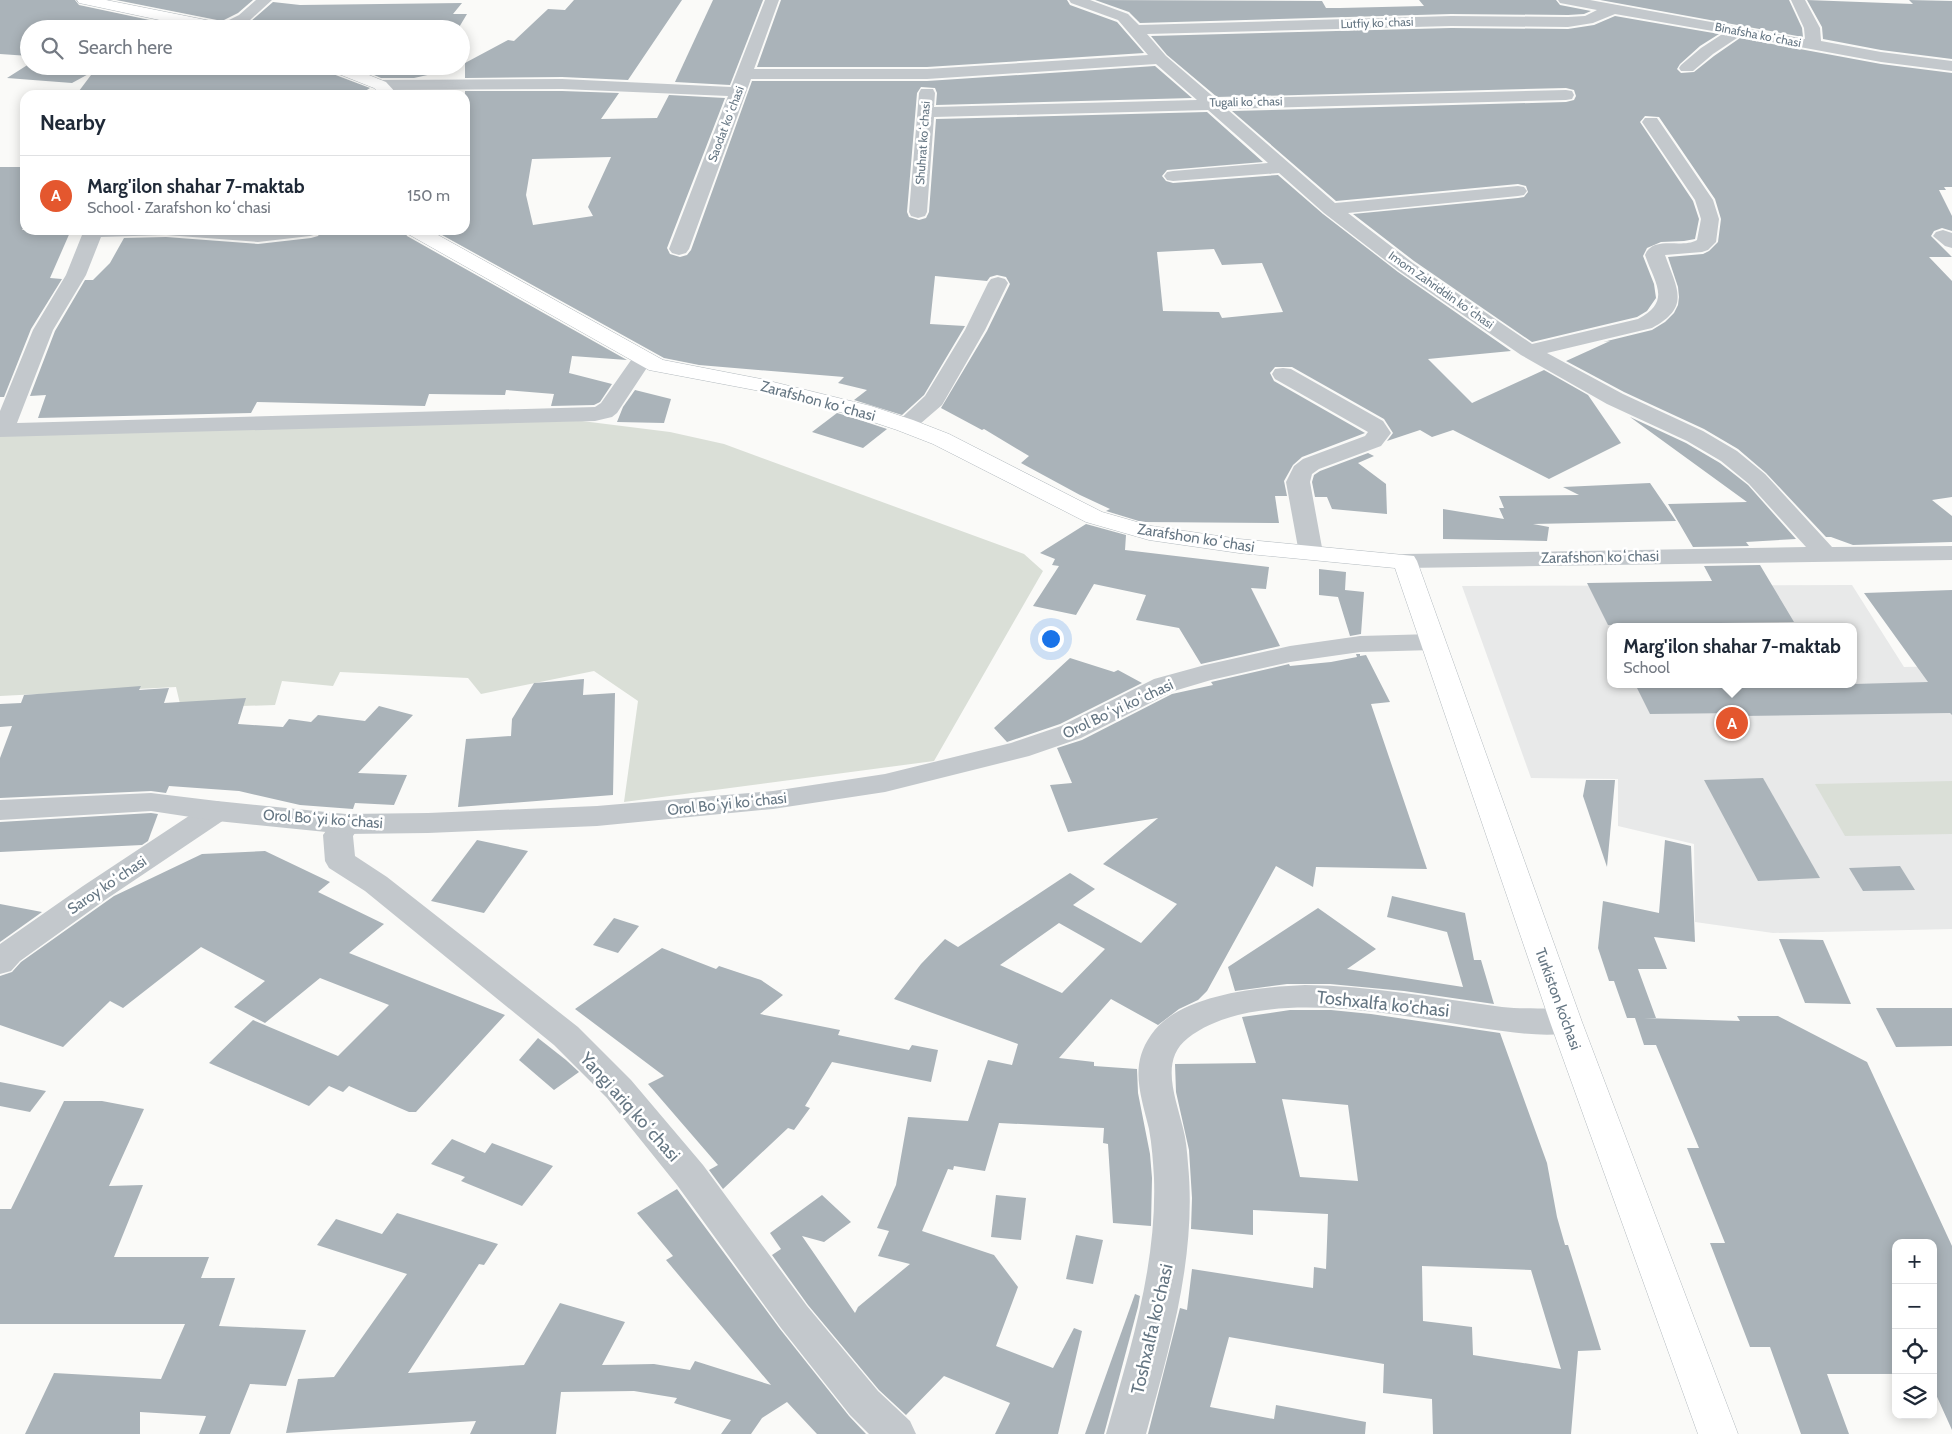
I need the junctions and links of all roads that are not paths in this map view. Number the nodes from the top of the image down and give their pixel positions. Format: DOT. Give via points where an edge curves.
graph roads {
  1 [pos="84,0"];
  2 [pos="265,0"];
  3 [pos="772,0"];
  4 [pos="1076,0"];
  5 [pos="1565,0"];
  6 [pos="1798,0"];
  7 [pos="1613,5"];
  8 [pos="185,20"];
  9 [pos="240,20"];
  10 [pos="1137,30"];
  11 [pos="1738,31"];
  12 [pos="1813,45"];
  13 [pos="1160,59"];
  14 [pos="1952,66"];
  15 [pos="1687,68"];
  16 [pos="745,74"];
  17 [pos="927,74"];
  18 [pos="352,75"];
  19 [pos="385,90"];
  20 [pos="738,92"];
  21 [pos="1566,95"];
  22 [pos="1212,103"];
  23 [pos="927,112"];
  24 [pos="1651,122"];
  25 [pos="1283,166"];
  26 [pos="1173,176"];
  27 [pos="1518,191"];
  28 [pos="1331,209"];
  29 [pos="918,212"];
  30 [pos="92,235"];
  31 [pos="243,235"];
  32 [pos="267,235"];
  33 [pos="424,235"];
  34 [pos="679,249"];
  35 [pos="998,283"];
  36 [pos="1528,351"];
  37 [pos="643,357"];
  38 [pos="1283,374"];
  39 [pos="905,425"];
  40 [pos="2,430"];
  41 [pos="1311,553"];
  42 [pos="1825,554"];
  43 [pos="1952,554"];
  44 [pos="1404,561"];
  45 [pos="1433,642"];
  46 [pos="0,810"];
  47 [pos="217,811"];
  48 [pos="346,824"];
  49 [pos="0,963"];
  50 [pos="1566,1022"];
  51 [pos="896,1434"];
  52 [pos="1126,1434"];
  53 [pos="1718,1434"];
  1 -- 8 [label="main road"];
  2 -- 9 [label="street"];
  3 -- 16 [label="street, Saodat koʻchasi"];
  4 -- 10 [label="street, Imom Zahriddin koʻchasi" via="1123,17"];
  5 -- 7 [label="street, Binafsha koʻchasi"];
  6 -- 12 [label="street" via="1812,28"];
  7 -- 10 [label="street, Lutfiy koʻchasi" via="1588,20 1568,22 1452,21"];
  7 -- 11 [label="street, Binafsha koʻchasi"];
  10 -- 13 [label="street, Imom Zahriddin koʻchasi"];
  11 -- 12 [label="street, Binafsha koʻchasi"];
  11 -- 15 [label="street"];
  12 -- 14 [label="street, Binafsha koʻchasi"];
  13 -- 17 [label="street"];
  13 -- 22 [label="street, Imom Zahriddin koʻchasi"];
  16 -- 17 [label="street"];
  16 -- 20 [label="street, Saodat koʻchasi"];
  17 -- 23 [label="street, Shuhrat koʻchasi"];
  18 -- 19 [label="main road"];
  19 -- 20 [label="street" via="562,84"];
  20 -- 34 [label="street, Saodat koʻchasi"];
  21 -- 22 [label="street, Tugali koʻchasi"];
  22 -- 23 [label="street, Tugali koʻchasi"];
  22 -- 25 [label="street, Imom Zahriddin koʻchasi"];
  23 -- 29 [label="street, Shuhrat koʻchasi"];
  24 -- 36 [label="street" via="1704,200 1710,219 1706,242 1697,247 1656,252 1670,302 1663,315 1655,320"];
  25 -- 26 [label="street"];
  25 -- 28 [label="street, Imom Zahriddin koʻchasi"];
  27 -- 28 [label="street"];
  28 -- 36 [label="street, Imom Zahriddin koʻchasi" via="1406,267"];
  30 -- 40 [label="street" via="76,275 43,330"];
  31 -- 32 [label="street"];
  33 -- 37 [label="main road, Zarafshon koʻchasi"];
  35 -- 39 [label="street" via="934,400"];
  36 -- 42 [label="street, Imom Zahriddin koʻchasi" via="1730,456 1757,478"];
  37 -- 39 [label="main road, Zarafshon koʻchasi" via="657,365 761,385"];
  37 -- 40 [label="street" via="609,408 595,414"];
  38 -- 41 [label="street" via="1375,426 1380,433 1373,441 1311,464 1302,471 1298,482"];
  39 -- 41 [label="main road, Zarafshon koʻchasi" via="1094,518 1149,533"];
  41 -- 44 [label="main road, Zarafshon koʻchasi"];
  42 -- 43 [label="street, Zarafshon koʻchasi"];
  42 -- 44 [label="street, Zarafshon koʻchasi"];
  44 -- 45 [label="main road, Turkiston ko’chasi"];
  45 -- 48 [label="street, Orol Boʻyi koʻchasi" via="1360,644 1290,654 1205,673 1164,685 1071,732 1019,750 885,783 773,800 597,816"];
  45 -- 50 [label="main road, Turkiston ko’chasi"];
  46 -- 47 [label="street, Orol Boʻyi koʻchasi" via="151,802"];
  47 -- 48 [label="street, Orol Boʻyi koʻchasi"];
  47 -- 49 [label="street, Saroy koʻchasi" via="94,893 9,953"];
  48 -- 51 [label="street, Yangi ariq koʻchasi" via="338,835 340,861 376,884 566,1036 619,1089 690,1175 794,1317 864,1403"];
  50 -- 52 [label="street, Toshxalfa ko'chasi" via="1508,1019 1388,1001 1303,996 1232,1004 1179,1026 1162,1042 1154,1075 1168,1140 1171,1239 1150,1351"];
  50 -- 53 [label="main road, Turkiston ko’chasi"];
}
